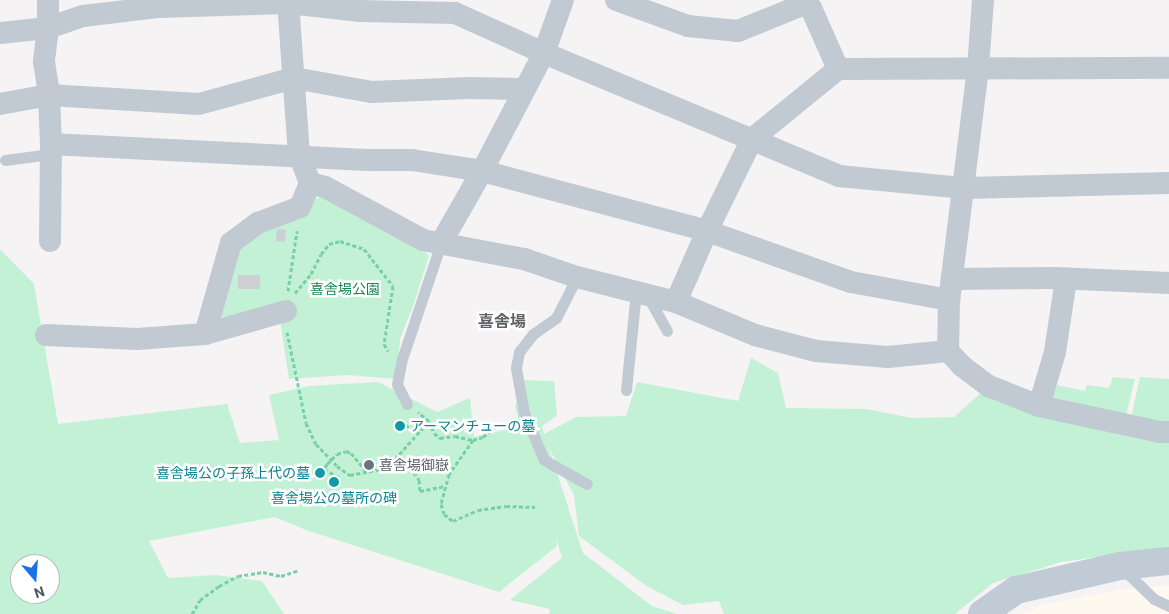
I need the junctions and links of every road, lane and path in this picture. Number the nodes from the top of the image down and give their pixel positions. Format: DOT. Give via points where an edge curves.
graph roads {
  1 [pos="48,0"];
  2 [pos="563,0"];
  3 [pos="616,0"];
  4 [pos="802,0"];
  5 [pos="983,0"];
  6 [pos="288,1"];
  7 [pos="48,28"];
  8 [pos="0,33"];
  9 [pos="544,53"];
  10 [pos="978,68"];
  11 [pos="1169,68"];
  12 [pos="838,69"];
  13 [pos="294,78"];
  14 [pos="525,89"];
  15 [pos="49,95"];
  16 [pos="0,104"];
  17 [pos="752,139"];
  18 [pos="51,149"];
  19 [pos="299,155"];
  20 [pos="5,160"];
  21 [pos="482,171"];
  22 [pos="310,183"];
  23 [pos="1169,183"];
  24 [pos="964,188"];
  25 [pos="707,231"];
  26 [pos="50,242"];
  27 [pos="441,243"];
  28 [pos="577,277"];
  29 [pos="1066,278"];
  30 [pos="1169,283"];
  31 [pos="950,289"];
  32 [pos="641,294"];
  33 [pos="286,302"];
  34 [pos="676,302"];
  35 [pos="667,331"];
  36 [pos="205,334"];
  37 [pos="46,335"];
  38 [pos="948,351"];
  39 [pos="401,364"];
  40 [pos="297,383"];
  41 [pos="626,390"];
  42 [pos="407,404"];
  43 [pos="1039,406"];
  44 [pos="400,421"];
  45 [pos="429,421"];
  46 [pos="499,423"];
  47 [pos="1169,432"];
  48 [pos="418,433"];
  49 [pos="472,440"];
  50 [pos="395,459"];
  51 [pos="368,472"];
  52 [pos="340,478"];
  53 [pos="587,484"];
  54 [pos="445,486"];
  55 [pos="535,507"];
  56 [pos="1169,561"];
  57 [pos="1120,566"];
  58 [pos="299,570"];
  59 [pos="1169,606"];
  60 [pos="192,614"];
  61 [pos="982,614"];
  1 -- 7 [label="street"];
  2 -- 9 [label="street"];
  3 -- 4 [label="street" via="688,26 738,31 797,7"];
  4 -- 12 [label="street" via="810,8"];
  5 -- 10 [label="street"];
  6 -- 7 [label="street" via="159,7 82,16"];
  6 -- 9 [label="street" via="359,11 456,12"];
  6 -- 13 [label="street"];
  7 -- 8 [label="street"];
  7 -- 15 [label="street" via="44,62"];
  9 -- 14 [label="street"];
  9 -- 17 [label="street"];
  10 -- 11 [label="street"];
  10 -- 12 [label="street"];
  10 -- 24 [label="street"];
  12 -- 17 [label="street"];
  13 -- 14 [label="street" via="371,92"];
  13 -- 15 [label="street" via="199,104"];
  13 -- 19 [label="street"];
  14 -- 21 [label="street"];
  15 -- 16 [label="street"];
  15 -- 18 [label="street"];
  17 -- 24 [label="street" via="839,176"];
  17 -- 25 [label="street"];
  18 -- 19 [label="street"];
  18 -- 20 [label="lane"];
  18 -- 26 [label="street"];
  19 -- 21 [label="street" via="412,160"];
  19 -- 22 [label="street"];
  21 -- 25 [label="street"];
  21 -- 27 [label="street"];
  22 -- 27 [label="street" via="423,240"];
  22 -- 36 [label="street" via="300,207 258,223 231,243"];
  23 -- 24 [label="street"];
  24 -- 31 [label="street"];
  25 -- 31 [label="street" via="851,282"];
  25 -- 34 [label="street"];
  27 -- 28 [label="street" via="524,259"];
  27 -- 39 [label="lane"];
  28 -- 32 [label="street"];
  28 -- 53 [label="lane" via="556,318 534,334 519,352 516,368 524,413 544,460"];
  29 -- 30 [label="street"];
  29 -- 31 [label="street"];
  29 -- 43 [label="street" via="1055,352"];
  31 -- 38 [label="street"];
  32 -- 34 [label="street"];
  32 -- 35 [label="lane"];
  32 -- 41 [label="lane"];
  33 -- 36 [label="street"];
  33 -- 39 [label="path" via="297,293 328,244 340,242 364,248 393,286 384,344 392,358"];
  34 -- 38 [label="street" via="755,335 816,351 888,357"];
  36 -- 37 [label="street" via="137,340"];
  38 -- 43 [label="street" via="989,386"];
  39 -- 42 [label="lane" via="397,384"];
  40 -- 51 [label="path" via="306,424 316,444 350,475"];
  42 -- 45 [label="path"];
  43 -- 47 [label="street"];
  44 -- 48 [label="path"];
  45 -- 48 [label="path"];
  45 -- 49 [label="path" via="440,438 455,436"];
  46 -- 49 [label="path" via="483,437"];
  48 -- 50 [label="path"];
  49 -- 54 [label="path" via="453,466"];
  50 -- 51 [label="path" via="382,469"];
  50 -- 54 [label="path" via="410,467 420,480 420,491"];
  51 -- 52 [label="path, bridge" via="346,451 337,454 324,469"];
  54 -- 55 [label="path" via="441,504 444,514 453,520 478,510 506,506"];
  56 -- 57 [label="street"];
  57 -- 59 [label="lane" via="1154,599"];
  57 -- 61 [label="street" via="1016,590"];
  58 -- 60 [label="path" via="281,576 264,572 238,576 200,600"];
}
